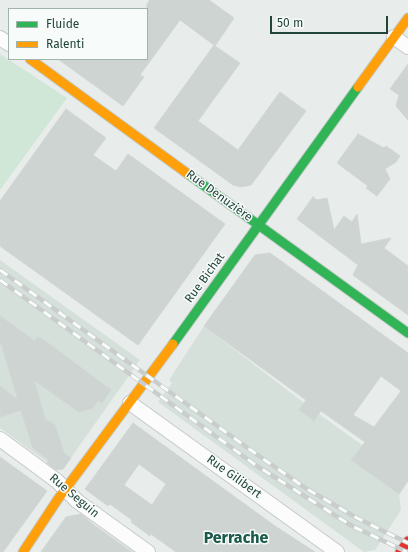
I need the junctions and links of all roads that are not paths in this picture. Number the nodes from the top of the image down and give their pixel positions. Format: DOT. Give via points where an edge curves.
graph roads {
  1 [pos="408,18"];
  2 [pos="394,37"];
  3 [pos="408,47"];
  4 [pos="31,60"];
  5 [pos="258,225"];
  6 [pos="408,333"];
  7 [pos="130,403"];
  8 [pos="0,439"];
  9 [pos="66,489"];
  10 [pos="408,541"];
  11 [pos="22,552"];
  12 [pos="148,552"];
  13 [pos="337,552"];
  14 [pos="400,552"];
  1 -- 2 [label="street, Rue Bichat"];
  2 -- 3 [label="street"];
  2 -- 5 [label="street, Rue Bichat"];
  4 -- 5 [label="street, Rue Denuzière"];
  5 -- 6 [label="street, Rue Denuzière"];
  5 -- 7 [label="street, Rue Bichat"];
  7 -- 9 [label="street, Rue Bichat"];
  7 -- 13 [label="street, Rue Gilibert"];
  8 -- 9 [label="street, Rue Seguin"];
  9 -- 11 [label="street, Rue Bichat"];
  9 -- 12 [label="street, Rue Seguin" via="77,501"];
  10 -- 14 [label="street"];
}
